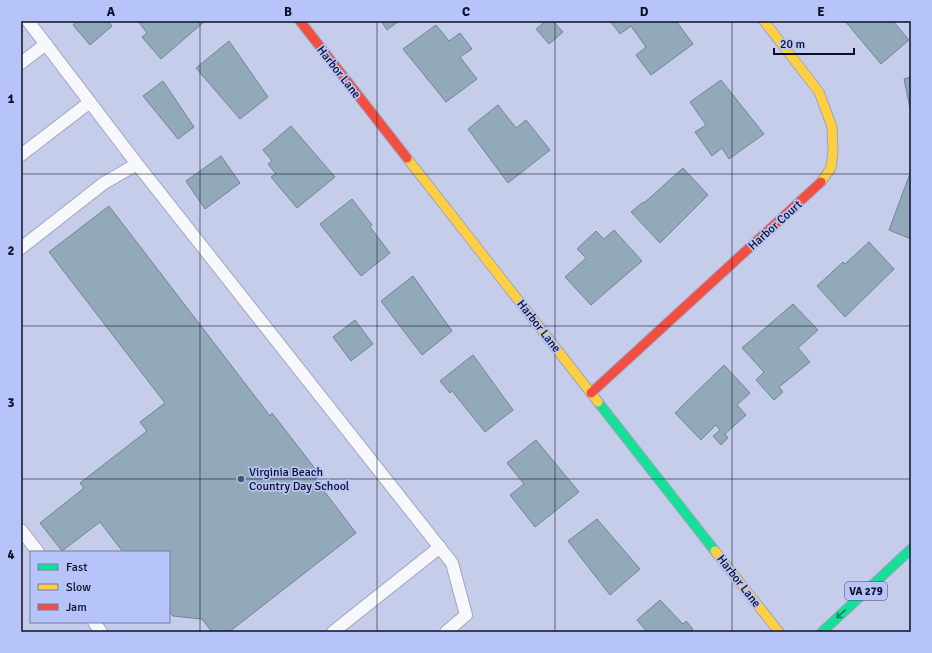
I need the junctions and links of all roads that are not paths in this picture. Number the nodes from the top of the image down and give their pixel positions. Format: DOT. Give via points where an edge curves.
graph roads {
  1 [pos="28,21"];
  2 [pos="300,21"];
  3 [pos="764,21"];
  4 [pos="46,44"];
  5 [pos="21,63"];
  6 [pos="90,102"];
  7 [pos="21,155"];
  8 [pos="137,164"];
  9 [pos="21,248"];
  10 [pos="592,393"];
  11 [pos="21,530"];
  12 [pos="440,547"];
  13 [pos="911,550"];
  14 [pos="37,551"];
  15 [pos="95,623"];
  16 [pos="101,632"];
  17 [pos="333,632"];
  18 [pos="446,632"];
  19 [pos="779,632"];
  20 [pos="822,632"];
  1 -- 4 [label="lane"];
  2 -- 10 [label="street, Harbor Lane"];
  3 -- 10 [label="street, Harbor Court" via="818,92 832,126 833,151 830,168 820,184"];
  4 -- 5 [label="lane"];
  4 -- 6 [label="lane"];
  6 -- 7 [label="lane"];
  6 -- 8 [label="lane"];
  8 -- 9 [label="lane" via="104,184"];
  8 -- 12 [label="lane"];
  10 -- 19 [label="street, Harbor Lane"];
  11 -- 14 [label="lane"];
  12 -- 17 [label="lane"];
  12 -- 18 [label="lane" via="452,563 466,615"];
  13 -- 20 [label="street, VA 279, one-way"];
  15 -- 16 [label="lane"];
}
